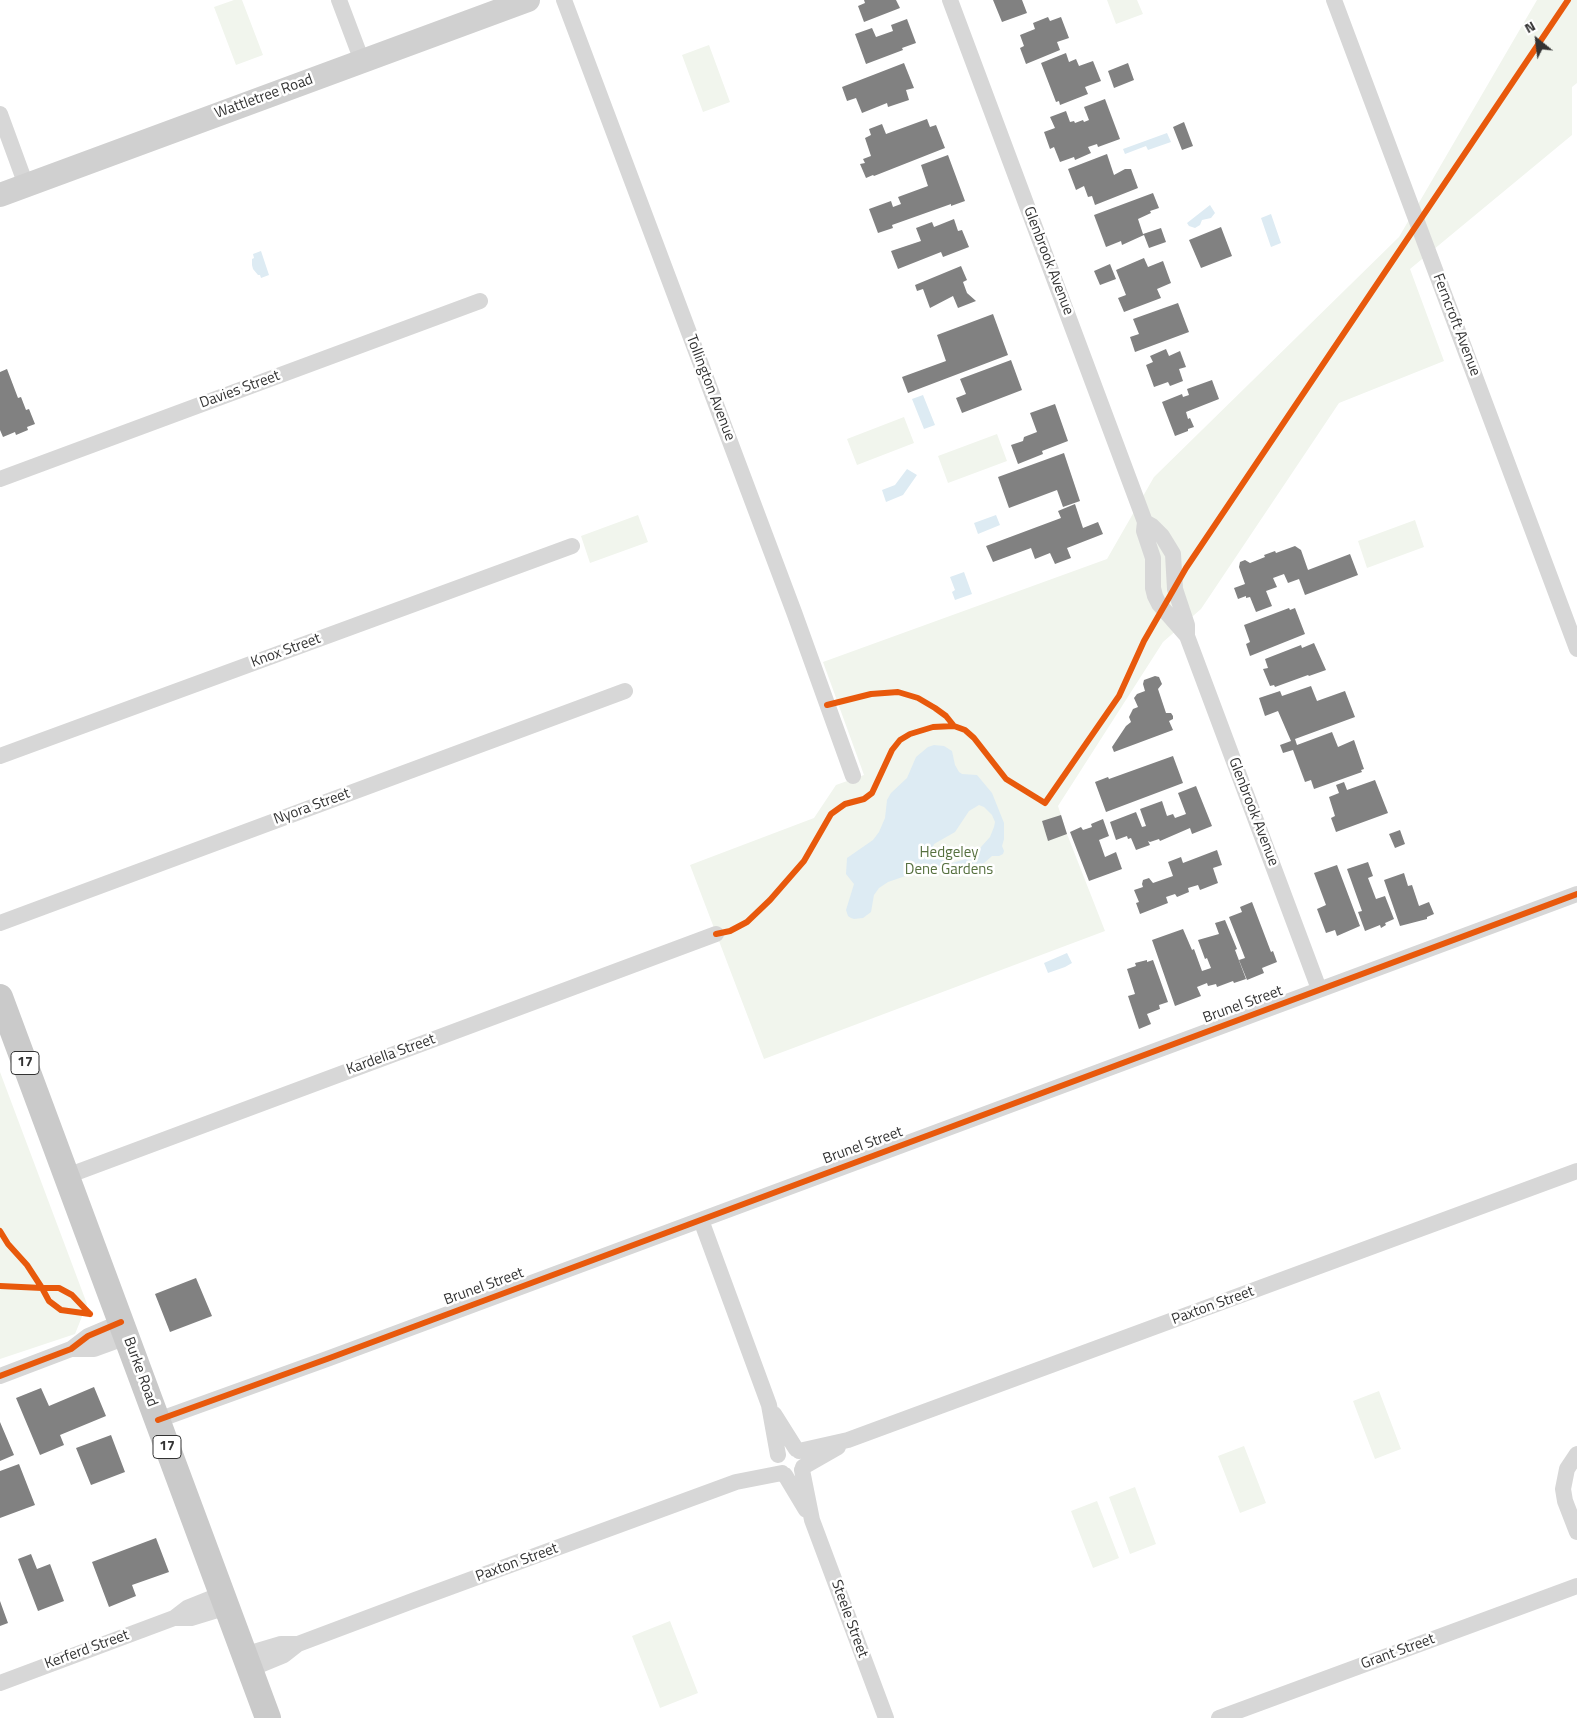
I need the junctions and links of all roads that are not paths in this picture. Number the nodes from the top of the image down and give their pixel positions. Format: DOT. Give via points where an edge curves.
graph roads {
  1 [pos="339,0"];
  2 [pos="528,0"];
  3 [pos="564,0"];
  4 [pos="950,0"];
  5 [pos="1334,0"];
  6 [pos="362,61"];
  7 [pos="0,114"];
  8 [pos="26,185"];
  9 [pos="0,195"];
  10 [pos="480,301"];
  11 [pos="0,480"];
  12 [pos="572,546"];
  13 [pos="1577,649"];
  14 [pos="625,691"];
  15 [pos="0,756"];
  16 [pos="853,776"];
  17 [pos="1577,894"];
  18 [pos="0,922"];
  19 [pos="716,934"];
  20 [pos="1319,989"];
  21 [pos="0,997"];
  22 [pos="1577,1171"];
  23 [pos="67,1176"];
  24 [pos="701,1220"];
  25 [pos="124,1330"];
  26 [pos="0,1376"];
  27 [pos="769,1405"];
  28 [pos="158,1420"];
  29 [pos="848,1440"];
  30 [pos="798,1450"];
  31 [pos="1577,1454"];
  32 [pos="780,1465"];
  33 [pos="803,1469"];
  34 [pos="812,1520"];
  35 [pos="1577,1532"];
  36 [pos="1577,1586"];
  37 [pos="224,1600"];
  38 [pos="247,1662"];
  39 [pos="0,1682"];
  40 [pos="268,1718"];
  41 [pos="886,1718"];
  42 [pos="1219,1718"];
  1 -- 6 [label="street"];
  2 -- 6 [label="main road, Wattletree Road"];
  3 -- 16 [label="street, Tollington Avenue"];
  4 -- 20 [label="street, Glenbrook Avenue" via="1145,522 1144,531 1153,558 1155,596 1187,636"];
  5 -- 13 [label="street, Ferncroft Avenue"];
  6 -- 8 [label="main road, Wattletree Road"];
  7 -- 8 [label="street"];
  8 -- 9 [label="main road, Wattletree Road"];
  10 -- 11 [label="street, Davies Street"];
  12 -- 15 [label="street, Knox Street"];
  14 -- 18 [label="street, Nyora Street"];
  17 -- 20 [label="street, Brunel Street"];
  19 -- 23 [label="street, Kardella Street"];
  20 -- 24 [label="street, Brunel Street"];
  21 -- 23 [label="main road, Burke Road / 17"];
  22 -- 29 [label="street, Paxton Street"];
  23 -- 25 [label="main road, Burke Road / 17"];
  24 -- 27 [label="street, Steele Street"];
  24 -- 28 [label="street, Brunel Street"];
  25 -- 26 [label="street" via="94,1349 71,1349"];
  25 -- 28 [label="main road, Burke Road / 17"];
  27 -- 30 [label="street, Steele Street"];
  27 -- 32 [label="street, Steele Street"];
  28 -- 37 [label="main road, Burke Road / 17"];
  29 -- 30 [label="street, Paxton Street"];
  29 -- 33 [label="street, Paxton Street"];
  30 -- 32 [label="street" via="784,1449"];
  30 -- 33 [label="street" via="804,1458"];
  31 -- 35 [label="street" via="1567,1469 1563,1490"];
  32 -- 33 [label="street" via="792,1476"];
  32 -- 34 [label="street, Steele Street"];
  32 -- 38 [label="street, Paxton Street" via="298,1644 284,1655"];
  33 -- 34 [label="street, Steele Street"];
  34 -- 41 [label="street, Steele Street"];
  36 -- 42 [label="street, Grant Street"];
  37 -- 38 [label="main road, Burke Road / 17"];
  37 -- 39 [label="street, Kerferd Street" via="191,1618 174,1618"];
  38 -- 40 [label="main road, Burke Road / 17"];
}
